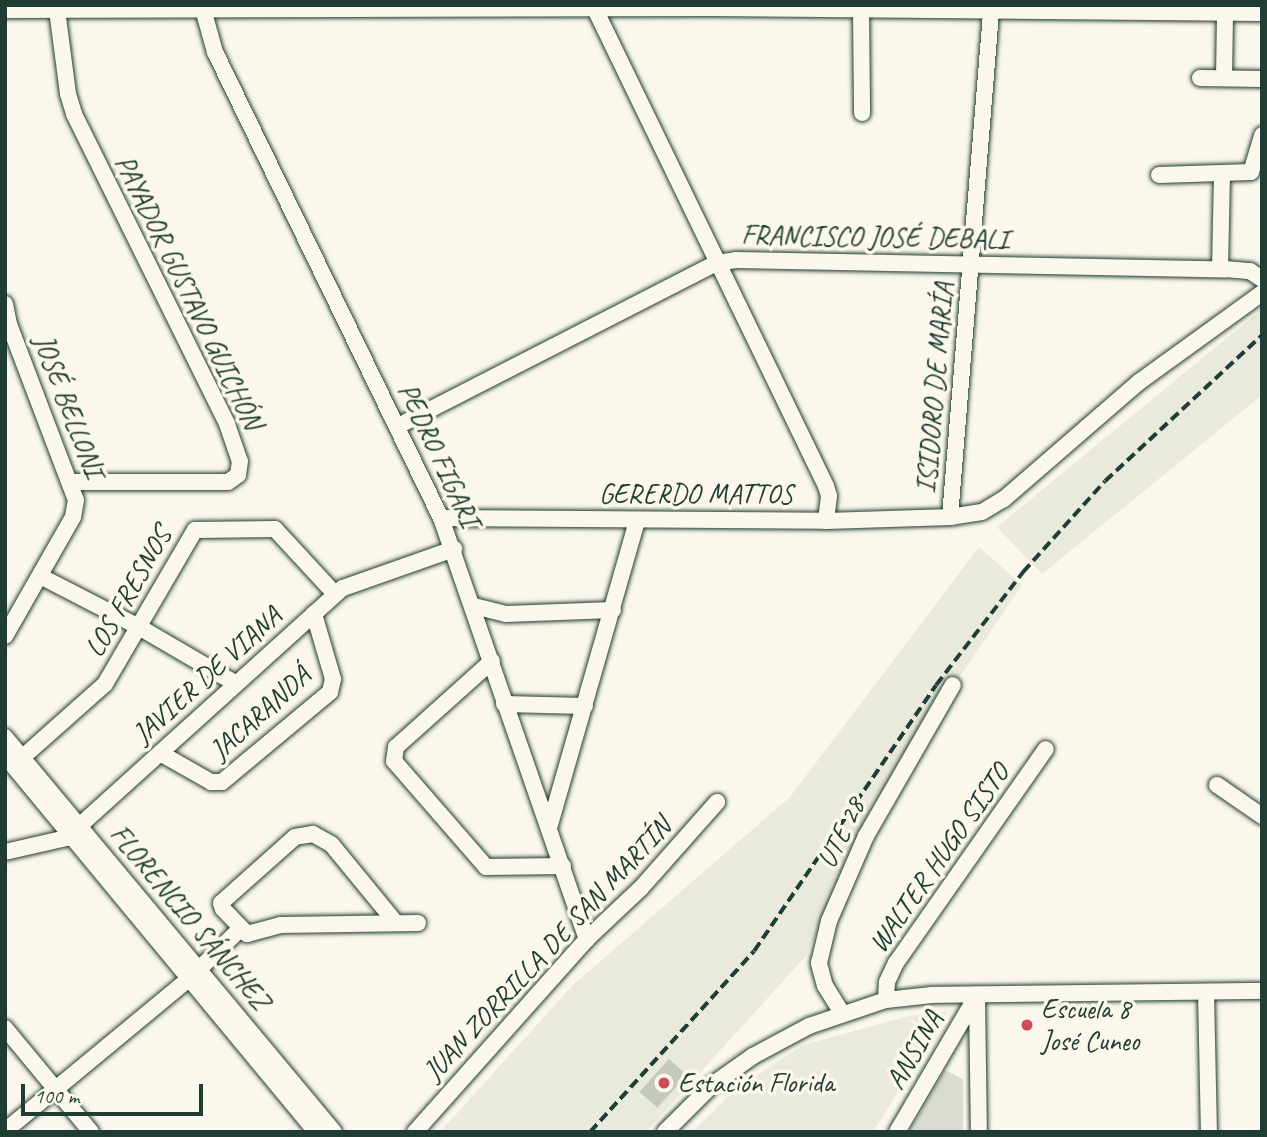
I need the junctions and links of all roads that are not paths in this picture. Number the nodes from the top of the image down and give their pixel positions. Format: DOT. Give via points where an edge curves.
graph roads {
  1 [pos="155,7"];
  2 [pos="403,7"];
  3 [pos="711,7"];
  4 [pos="827,8"];
  5 [pos="5,9"];
  6 [pos="203,9"];
  7 [pos="595,9"];
  8 [pos="1128,9"];
  9 [pos="1244,9"];
  10 [pos="57,10"];
  11 [pos="861,10"];
  12 [pos="983,10"];
  13 [pos="1225,13"];
  14 [pos="1262,13"];
  15 [pos="1200,78"];
  16 [pos="1224,78"];
  17 [pos="1262,79"];
  18 [pos="862,113"];
  19 [pos="1262,135"];
  20 [pos="1222,173"];
  21 [pos="1159,175"];
  22 [pos="717,263"];
  23 [pos="973,264"];
  24 [pos="1220,269"];
  25 [pos="1262,279"];
  26 [pos="1262,293"];
  27 [pos="5,304"];
  28 [pos="398,426"];
  29 [pos="72,482"];
  30 [pos="950,517"];
  31 [pos="441,518"];
  32 [pos="637,521"];
  33 [pos="826,521"];
  34 [pos="454,549"];
  35 [pos="40,576"];
  36 [pos="335,594"];
  37 [pos="474,606"];
  38 [pos="613,610"];
  39 [pos="314,614"];
  40 [pos="139,627"];
  41 [pos="5,636"];
  42 [pos="492,661"];
  43 [pos="235,683"];
  44 [pos="953,685"];
  45 [pos="504,704"];
  46 [pos="585,706"];
  47 [pos="5,737"];
  48 [pos="1046,749"];
  49 [pos="160,753"];
  50 [pos="14,760"];
  51 [pos="1217,785"];
  52 [pos="717,802"];
  53 [pos="1262,816"];
  54 [pos="549,828"];
  55 [pos="75,830"];
  56 [pos="5,852"];
  57 [pos="563,866"];
  58 [pos="396,923"];
  59 [pos="418,923"];
  60 [pos="240,929"];
  61 [pos="587,939"];
  62 [pos="194,974"];
  63 [pos="1262,991"];
  64 [pos="1206,992"];
  65 [pos="977,995"];
  66 [pos="886,1000"];
  67 [pos="842,1013"];
  68 [pos="5,1028"];
  69 [pos="57,1089"];
  70 [pos="312,1126"];
  71 [pos="5,1131"];
  72 [pos="91,1132"];
  73 [pos="334,1132"];
  74 [pos="415,1132"];
  75 [pos="665,1132"];
  76 [pos="897,1132"];
  77 [pos="979,1132"];
  78 [pos="1209,1132"];
  1 -- 6 [label="street"];
  1 -- 10 [label="street"];
  2 -- 6 [label="street"];
  2 -- 7 [label="street"];
  3 -- 4 [label="street"];
  3 -- 7 [label="street"];
  4 -- 11 [label="street"];
  5 -- 10 [label="street"];
  6 -- 28 [label="street, PEDRO FIGARI" via="215,52"];
  7 -- 22 [label="street"];
  8 -- 12 [label="street"];
  8 -- 13 [label="street"];
  9 -- 13 [label="street"];
  9 -- 14 [label="street"];
  10 -- 29 [label="street, PAYADOR GUSTAVO GUICHÓN" via="74,114 227,424 240,461 238,475 228,482"];
  11 -- 12 [label="street"];
  11 -- 18 [label="street"];
  12 -- 23 [label="street, ISIDORO DE MARÍA"];
  13 -- 16 [label="street"];
  15 -- 16 [label="street"];
  16 -- 17 [label="street"];
  19 -- 20 [label="street" via="1251,172"];
  20 -- 21 [label="street"];
  20 -- 24 [label="street"];
  22 -- 23 [label="street, FRANCISCO JOSÉ DEBALI"];
  22 -- 28 [label="street, FRANCISCO JOSÉ DEBALI"];
  22 -- 33 [label="street" via="826,486"];
  23 -- 24 [label="street, FRANCISCO JOSÉ DEBALI"];
  23 -- 30 [label="street, ISIDORO DE MARÍA"];
  24 -- 25 [label="street, FRANCISCO JOSÉ DEBALI" via="1250,271"];
  26 -- 30 [label="street" via="1139,382 1004,499 982,512"];
  27 -- 29 [label="street, JOSÉ BELLONI"];
  28 -- 31 [label="street, PEDRO FIGARI"];
  29 -- 35 [label="street, JOSÉ BELLONI" via="73,517"];
  30 -- 33 [label="street, GERERDO MATTOS"];
  31 -- 32 [label="street, GERERDO MATTOS"];
  31 -- 34 [label="street, PEDRO FIGARI"];
  32 -- 33 [label="street, GERERDO MATTOS"];
  32 -- 38 [label="street"];
  34 -- 36 [label="street, JAVIER DE VIANA" via="349,584"];
  34 -- 37 [label="street, PEDRO FIGARI"];
  35 -- 40 [label="street"];
  35 -- 41 [label="street, JOSÉ BELLONI"];
  36 -- 39 [label="street, JAVIER DE VIANA"];
  36 -- 40 [label="street, LOS FRESNOS" via="275,530 198,529"];
  37 -- 38 [label="street" via="506,614"];
  37 -- 42 [label="street, PEDRO FIGARI"];
  38 -- 46 [label="street"];
  39 -- 43 [label="street, JAVIER DE VIANA"];
  39 -- 49 [label="street, JACARANDÁ" via="333,679 330,692 222,782 211,782"];
  40 -- 43 [label="street"];
  40 -- 50 [label="street, LOS FRESNOS" via="105,684"];
  42 -- 45 [label="street, PEDRO FIGARI"];
  42 -- 57 [label="street" via="396,747 394,761 486,867"];
  43 -- 49 [label="street, JAVIER DE VIANA"];
  44 -- 67 [label="street, UTE 28" via="866,836 829,921 819,963 825,986"];
  45 -- 46 [label="street"];
  45 -- 54 [label="street, PEDRO FIGARI"];
  46 -- 54 [label="street"];
  47 -- 50 [label="street, FLORENCIO SÁNCHEZ"];
  48 -- 66 [label="street, WALTER HUGO SISTO" via="896,963 887,982"];
  49 -- 55 [label="street, JAVIER DE VIANA"];
  50 -- 55 [label="street, FLORENCIO SÁNCHEZ"];
  51 -- 53 [label="street"];
  52 -- 61 [label="street, JUAN ZORRILLA DE SAN MARTÍN" via="641,888"];
  54 -- 57 [label="street, PEDRO FIGARI"];
  55 -- 56 [label="street, JAVIER DE VIANA" via="60,841"];
  55 -- 62 [label="street, FLORENCIO SÁNCHEZ"];
  57 -- 61 [label="street, PEDRO FIGARI"];
  58 -- 59 [label="street"];
  58 -- 60 [label="street" via="280,925 253,934"];
  58 -- 60 [label="street" via="331,844 308,834 295,838 222,900 223,909"];
  60 -- 62 [label="street"];
  61 -- 74 [label="street, JUAN ZORRILLA DE SAN MARTÍN"];
  62 -- 69 [label="street"];
  62 -- 70 [label="street, FLORENCIO SÁNCHEZ"];
  63 -- 64 [label="street"];
  64 -- 65 [label="street"];
  64 -- 78 [label="street"];
  65 -- 66 [label="street"];
  65 -- 76 [label="street, ANSINA"];
  65 -- 77 [label="street"];
  66 -- 67 [label="street"];
  67 -- 75 [label="street" via="753,1056 712,1085"];
  68 -- 69 [label="street"];
  69 -- 71 [label="street"];
  69 -- 72 [label="street"];
  70 -- 73 [label="street, FLORENCIO SÁNCHEZ"];
}
